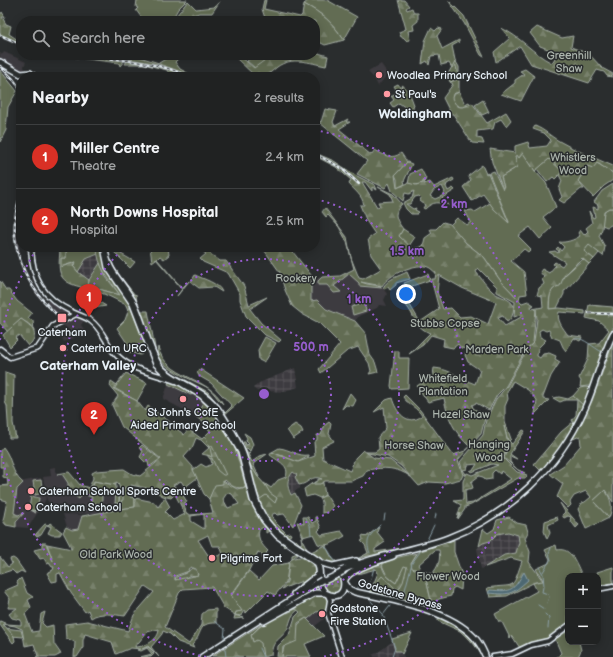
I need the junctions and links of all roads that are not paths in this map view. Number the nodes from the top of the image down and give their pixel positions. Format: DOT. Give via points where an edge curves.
graph roads {
  1 [pos="0,62"];
  2 [pos="16,72"];
  3 [pos="32,252"];
  4 [pos="105,252"];
  5 [pos="72,313"];
  6 [pos="613,334"];
  7 [pos="613,339"];
  8 [pos="0,349"];
  9 [pos="175,379"];
  10 [pos="257,506"];
  11 [pos="398,553"];
  12 [pos="331,566"];
  13 [pos="319,573"];
  14 [pos="345,582"];
  15 [pos="613,586"];
  16 [pos="601,588"];
  17 [pos="327,594"];
  18 [pos="340,594"];
  19 [pos="329,604"];
  20 [pos="255,624"];
  21 [pos="565,628"];
  22 [pos="485,656"];
  23 [pos="202,657"];
  24 [pos="206,657"];
  25 [pos="342,657"];
  26 [pos="494,657"];
  1 -- 2 [label="highway"];
  3 -- 5 [label="main road" via="34,273 40,286 46,294"];
  4 -- 9 [label="highway" via="108,267 135,308 154,361"];
  5 -- 8 [label="main road" via="60,324 53,326 41,346 34,350 11,357 6,356"];
  5 -- 9 [label="main road" via="94,324 112,350 125,363 141,371"];
  6 -- 11 [label="highway" via="578,422 559,452 534,482 508,505 471,528 440,541"];
  7 -- 11 [label="highway" via="590,401 576,430 558,458 535,484 504,510 467,532 434,545"];
  9 -- 10 [label="highway" via="202,394 221,414 242,452"];
  10 -- 12 [label="highway" via="280,535"];
  10 -- 13 [label="highway" via="269,527 278,536 316,561"];
  11 -- 12 [label="highway"];
  11 -- 14 [label="highway" via="355,571 348,575"];
  11 -- 20 [label="highway" via="340,572"];
  12 -- 13 [label="highway"];
  12 -- 14 [label="highway" via="338,570"];
  13 -- 17 [label="highway" via="321,586"];
  13 -- 20 [label="highway"];
  14 -- 18 [label="highway"];
  14 -- 22 [label="highway, Godstone Bypass" via="349,589 355,592 406,604 452,621 475,638"];
  15 -- 16 [label="main road"];
  17 -- 18 [label="highway"];
  17 -- 19 [label="main road" via="330,598"];
  17 -- 20 [label="highway" via="315,593"];
  18 -- 19 [label="main road"];
  18 -- 22 [label="highway, Godstone Bypass" via="349,592 390,602 446,620 473,639"];
  19 -- 25 [label="main road" via="328,614"];
  20 -- 23 [label="highway"];
  20 -- 24 [label="highway"];
  21 -- 26 [label="main road" via="550,640 525,648 516,654"];
}
